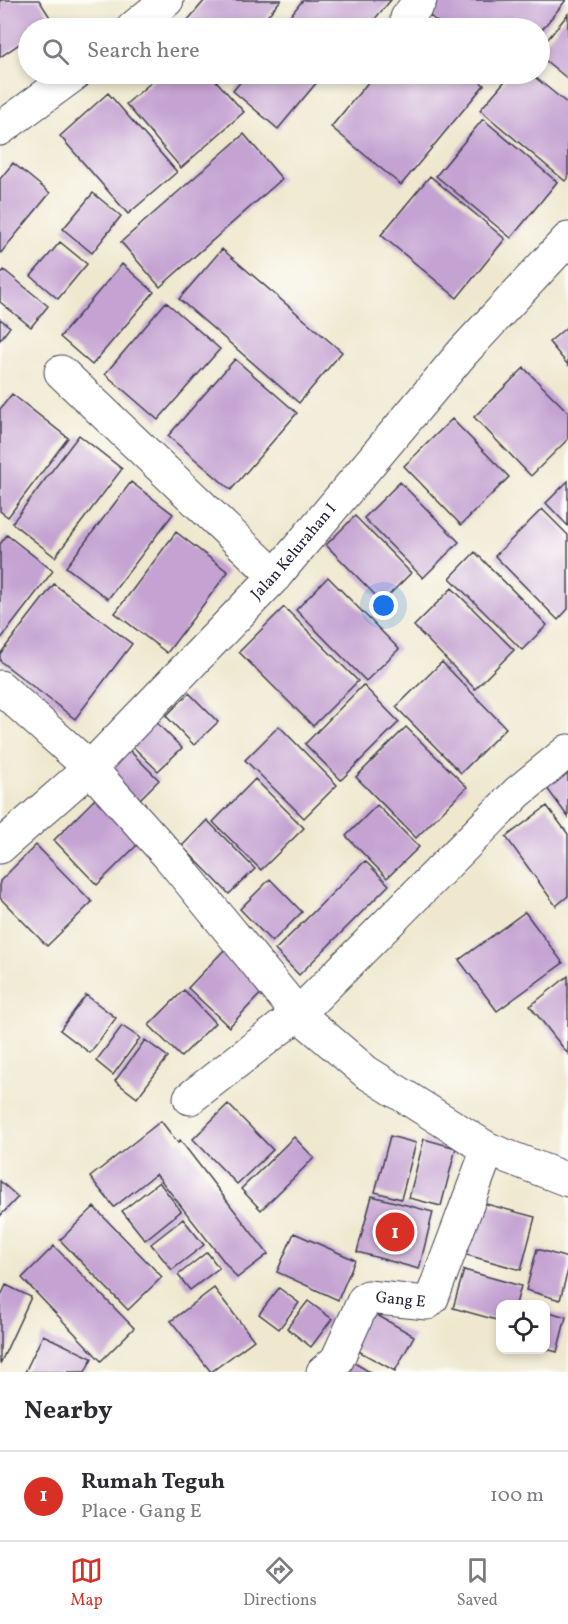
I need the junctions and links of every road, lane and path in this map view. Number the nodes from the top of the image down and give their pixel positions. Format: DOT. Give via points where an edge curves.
graph roads {
  1 [pos="167,0"];
  2 [pos="145,18"];
  3 [pos="61,84"];
  4 [pos="0,129"];
  5 [pos="568,239"];
  6 [pos="61,372"];
  7 [pos="275,576"];
  8 [pos="0,687"];
  9 [pos="568,751"];
  10 [pos="90,768"];
  11 [pos="0,847"];
  12 [pos="298,1014"];
  13 [pos="190,1098"];
  14 [pos="488,1149"];
  15 [pos="568,1180"];
  16 [pos="322,1372"];
  1 -- 2 [label="street"];
  3 -- 4 [label="street"];
  5 -- 7 [label="street, Jalan Kelurahan I" via="463,352"];
  6 -- 7 [label="street"];
  7 -- 10 [label="street, Jalan Kelurahan I"];
  8 -- 10 [label="street"];
  9 -- 12 [label="street" via="518,792"];
  10 -- 11 [label="street, Jalan Kelurahan I"];
  10 -- 12 [label="street" via="169,856"];
  12 -- 13 [label="street"];
  12 -- 14 [label="street" via="366,1072"];
  14 -- 15 [label="street"];
  14 -- 16 [label="street, Gang E" via="432,1298 427,1303 368,1297 337,1360"];
}
